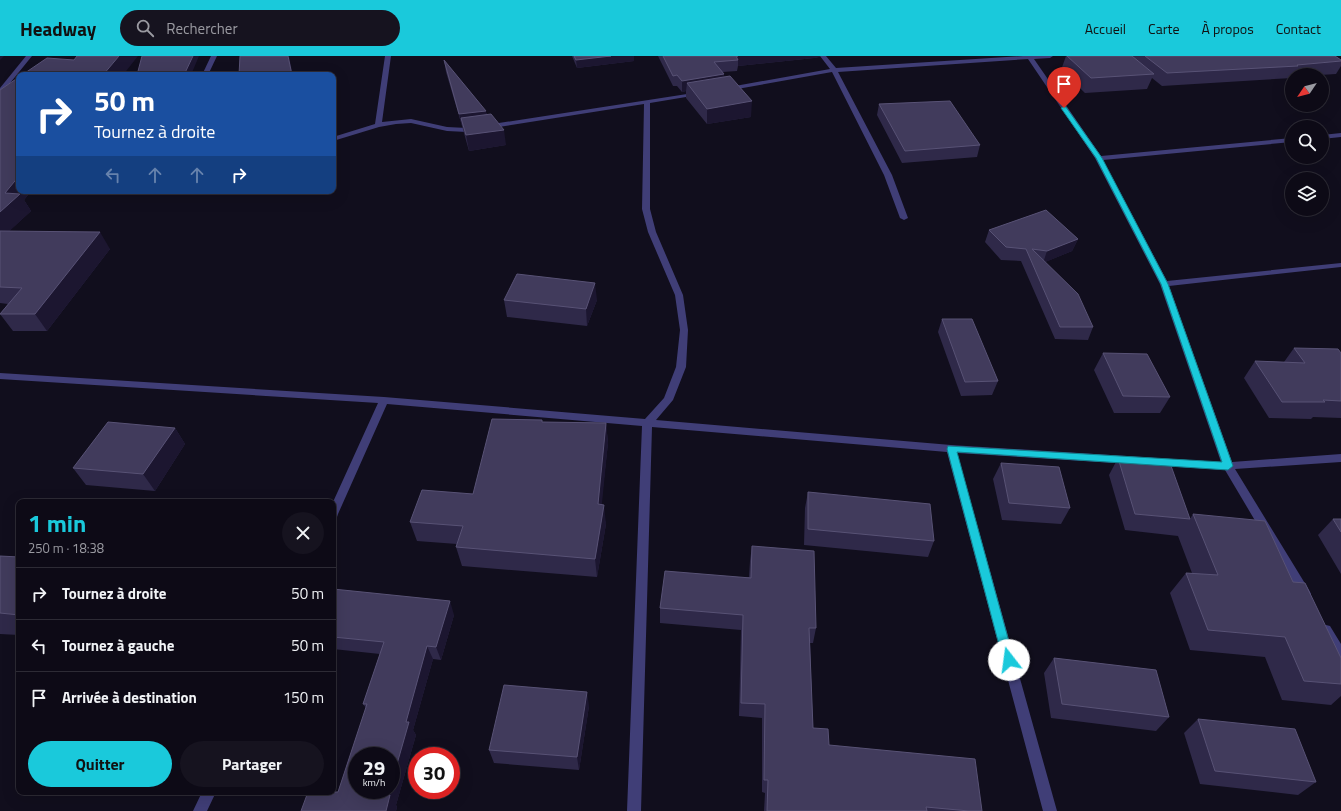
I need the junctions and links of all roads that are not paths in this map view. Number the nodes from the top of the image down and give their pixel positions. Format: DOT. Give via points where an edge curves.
graph roads {
  1 [pos="29,56"];
  2 [pos="214,56"];
  3 [pos="388,56"];
  4 [pos="823,56"];
  5 [pos="1050,56"];
  6 [pos="1029,57"];
  7 [pos="834,70"];
  8 [pos="16,72"];
  9 [pos="16,72"];
  10 [pos="206,72"];
  11 [pos="717,90"];
  12 [pos="0,92"];
  13 [pos="702,93"];
  14 [pos="647,102"];
  15 [pos="378,125"];
  16 [pos="1341,135"];
  17 [pos="1329,136"];
  18 [pos="336,138"];
  19 [pos="1285,141"];
  20 [pos="1099,158"];
  21 [pos="904,218"];
  22 [pos="1341,265"];
  23 [pos="1164,284"];
  24 [pos="0,376"];
  25 [pos="384,400"];
  26 [pos="647,423"];
  27 [pos="951,449"];
  28 [pos="1341,458"];
  29 [pos="1228,466"];
  30 [pos="336,507"];
  31 [pos="1309,601"];
  32 [pos="1321,621"];
  33 [pos="1341,655"];
  34 [pos="207,795"];
  35 [pos="200,811"];
  36 [pos="634,811"];
  37 [pos="1050,811"];
  1 -- 8 [label="street"];
  2 -- 10 [label="street"];
  3 -- 15 [label="street"];
  4 -- 7 [label="street"];
  5 -- 6 [label="street"];
  6 -- 7 [label="street"];
  6 -- 20 [label="street"];
  7 -- 11 [label="street"];
  7 -- 21 [label="street" via="888,175"];
  9 -- 12 [label="street"];
  13 -- 14 [label="street"];
  14 -- 15 [label="street" via="467,130 411,122"];
  14 -- 26 [label="street" via="646,209 652,232 679,295 684,330 681,367 668,400"];
  15 -- 18 [label="street"];
  16 -- 17 [label="street"];
  19 -- 20 [label="street"];
  20 -- 23 [label="street"];
  22 -- 23 [label="street"];
  23 -- 29 [label="street"];
  24 -- 25 [label="street"];
  25 -- 26 [label="street"];
  25 -- 30 [label="street"];
  26 -- 27 [label="street"];
  26 -- 36 [label="street"];
  27 -- 29 [label="street"];
  27 -- 37 [label="street"];
  28 -- 29 [label="street"];
  29 -- 31 [label="street"];
  32 -- 33 [label="street"];
  34 -- 35 [label="street"];
}
